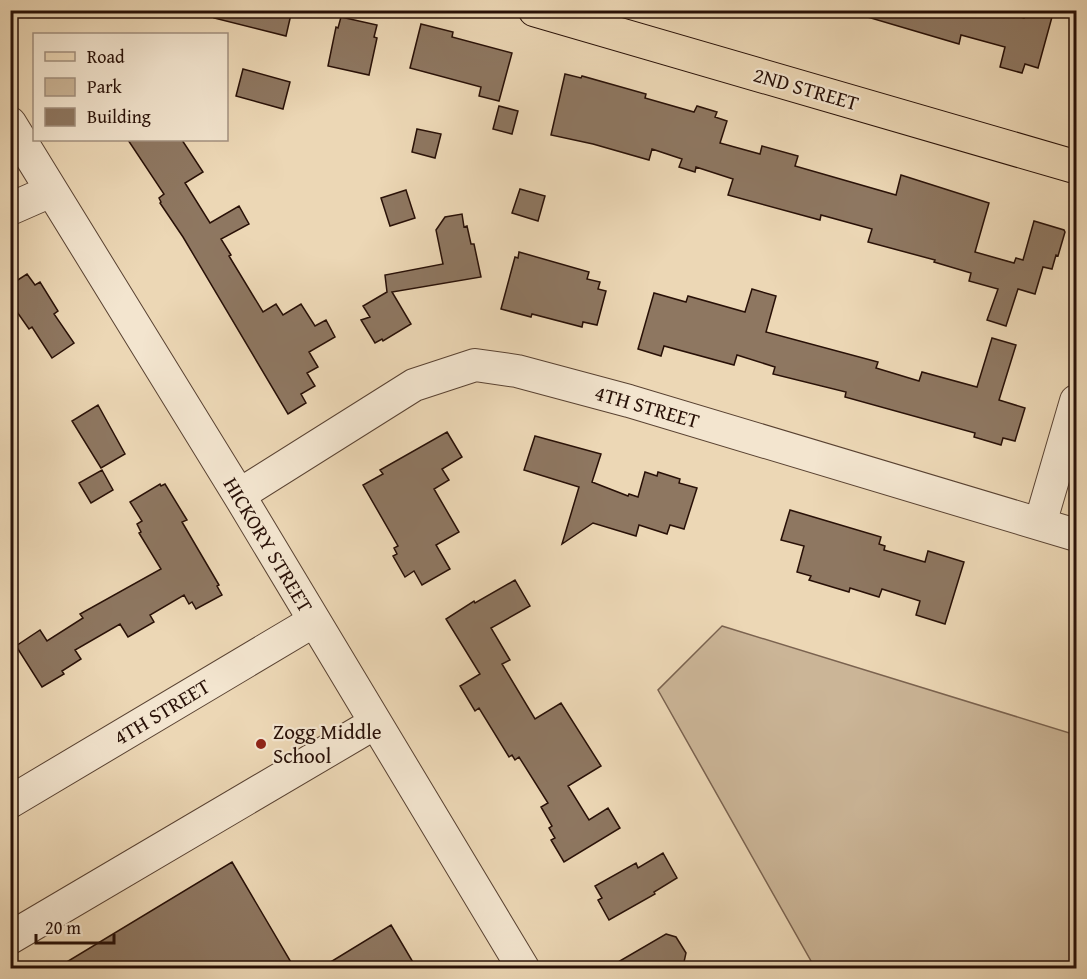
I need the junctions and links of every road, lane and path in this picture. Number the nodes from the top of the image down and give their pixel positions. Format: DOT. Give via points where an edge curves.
graph roads {
  1 [pos="535,10"];
  2 [pos="10,123"];
  3 [pos="1077,167"];
  4 [pos="51,191"];
  5 [pos="10,209"];
  6 [pos="1077,401"];
  7 [pos="239,495"];
  8 [pos="1040,524"];
  9 [pos="1077,535"];
  10 [pos="314,621"];
  11 [pos="375,723"];
  12 [pos="10,802"];
  13 [pos="10,938"];
  14 [pos="523,969"];
  1 -- 3 [label="main road, 2ND STREET"];
  2 -- 4 [label="street, HICKORY STREET"];
  4 -- 5 [label="street"];
  4 -- 7 [label="street, HICKORY STREET"];
  6 -- 8 [label="street"];
  7 -- 8 [label="street, 4TH STREET" via="414,385 475,365 517,371 629,401"];
  7 -- 10 [label="street, HICKORY STREET"];
  8 -- 9 [label="street, 4TH STREET"];
  10 -- 11 [label="street, HICKORY STREET"];
  10 -- 12 [label="street, 4TH STREET"];
  11 -- 13 [label="street"];
  11 -- 14 [label="street, HICKORY STREET"];
}
